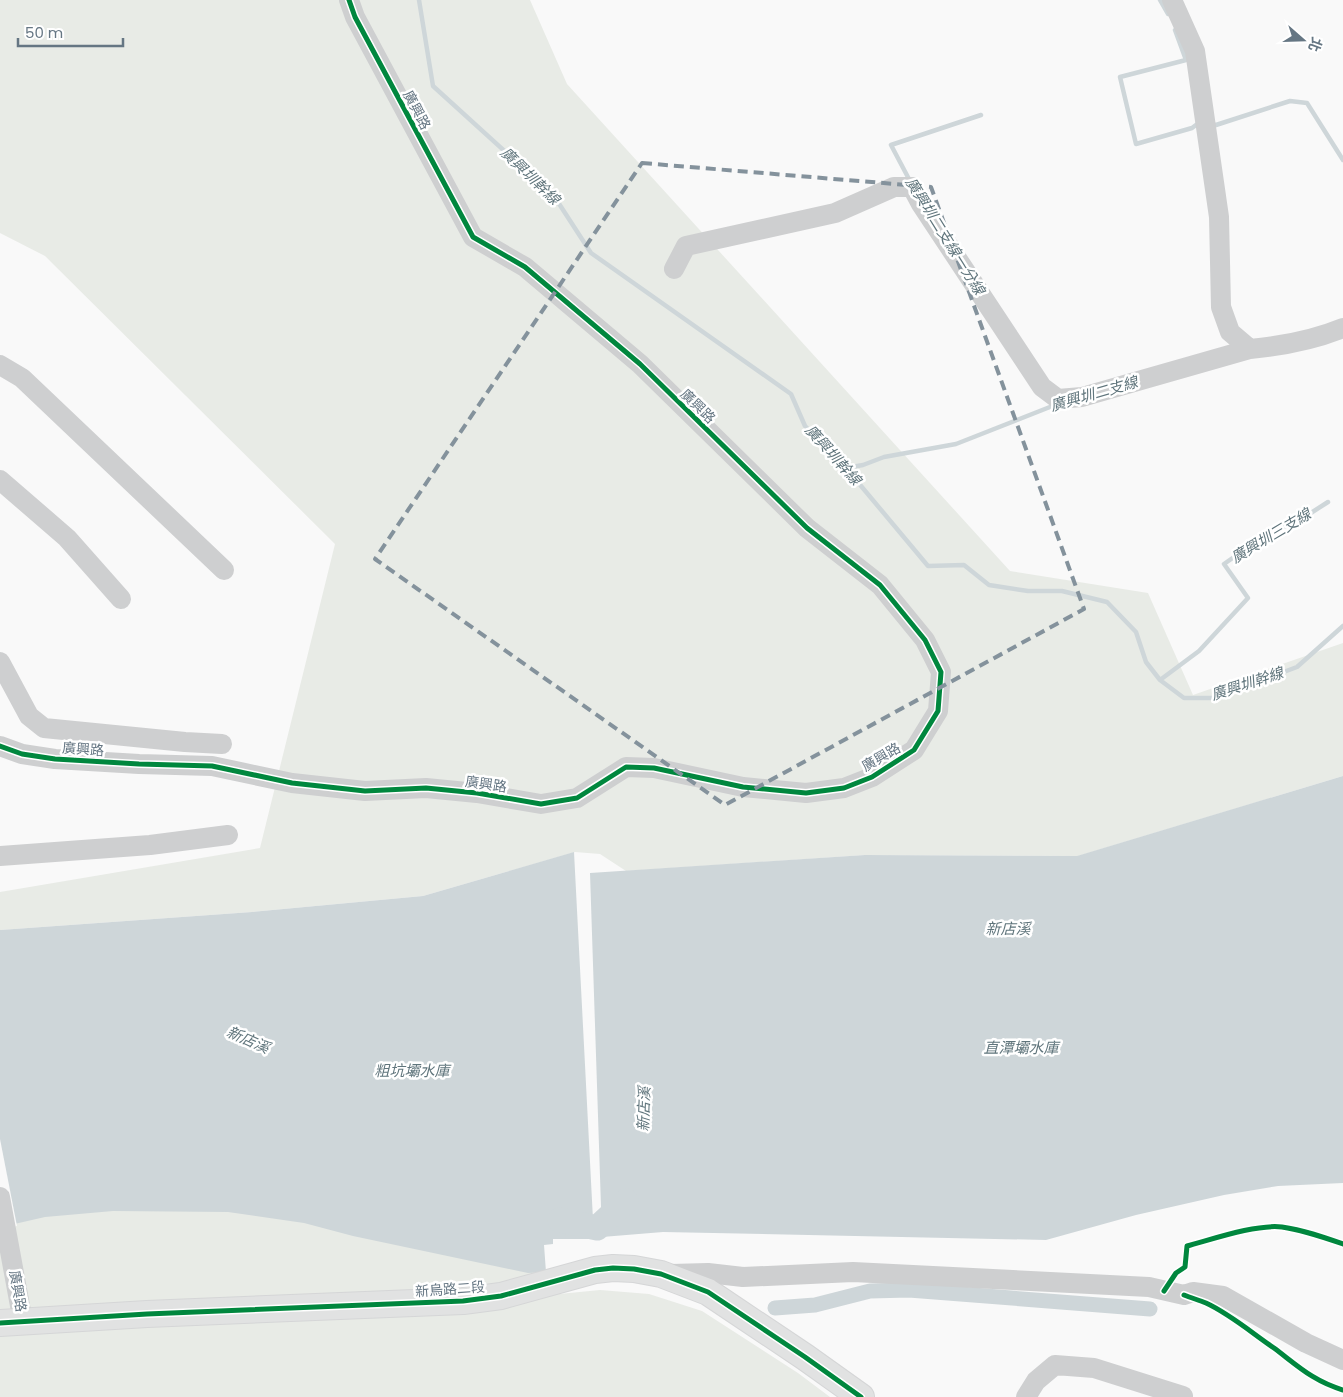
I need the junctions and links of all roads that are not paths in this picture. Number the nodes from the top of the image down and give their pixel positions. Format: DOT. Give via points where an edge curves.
graph roads {
  1 [pos="349,0"];
  2 [pos="1172,0"];
  3 [pos="674,269"];
  4 [pos="1343,328"];
  5 [pos="1250,349"];
  6 [pos="0,365"];
  7 [pos="0,480"];
  8 [pos="224,570"];
  9 [pos="121,599"];
  10 [pos="0,662"];
  11 [pos="222,744"];
  12 [pos="0,746"];
  13 [pos="228,835"];
  14 [pos="0,856"];
  15 [pos="0,1197"];
  16 [pos="661,1274"];
  17 [pos="12,1323"];
  18 [pos="1343,1360"];
  19 [pos="1183,1396"];
  20 [pos="861,1397"];
  21 [pos="1026,1397"];
  1 -- 12 [label="street, 廣興路" via="355,17 473,237 524,267 640,364 807,528 880,585 925,640 941,672 938,710 914,750 872,777 844,788 806,793 770,790 654,768 626,767 577,798 541,804 426,788 356,790 292,783 212,766 55,759 22,754"];
  2 -- 5 [label="street" via="1195,52 1220,217 1221,307 1230,332"];
  3 -- 5 [label="street" via="686,246 835,213 894,187 912,187 1042,387 1058,399 1082,397"];
  4 -- 5 [label="street" via="1322,336"];
  6 -- 8 [label="street" via="22,378"];
  7 -- 9 [label="street" via="67,538"];
  10 -- 11 [label="street" via="29,716 44,728"];
  13 -- 14 [label="street" via="150,845"];
  15 -- 17 [label="street, 廣興路" via="12,1259"];
  16 -- 17 [label="main road, 新烏路二段" via="634,1269 595,1270 501,1296 463,1301"];
  16 -- 18 [label="street" via="708,1273 743,1277 853,1272 1149,1287 1184,1295 1193,1292 1223,1296"];
  16 -- 20 [label="main road, 新烏路二段" via="708,1292"];
  19 -- 21 [label="street" via="1094,1368 1055,1366 1036,1381"];
}
